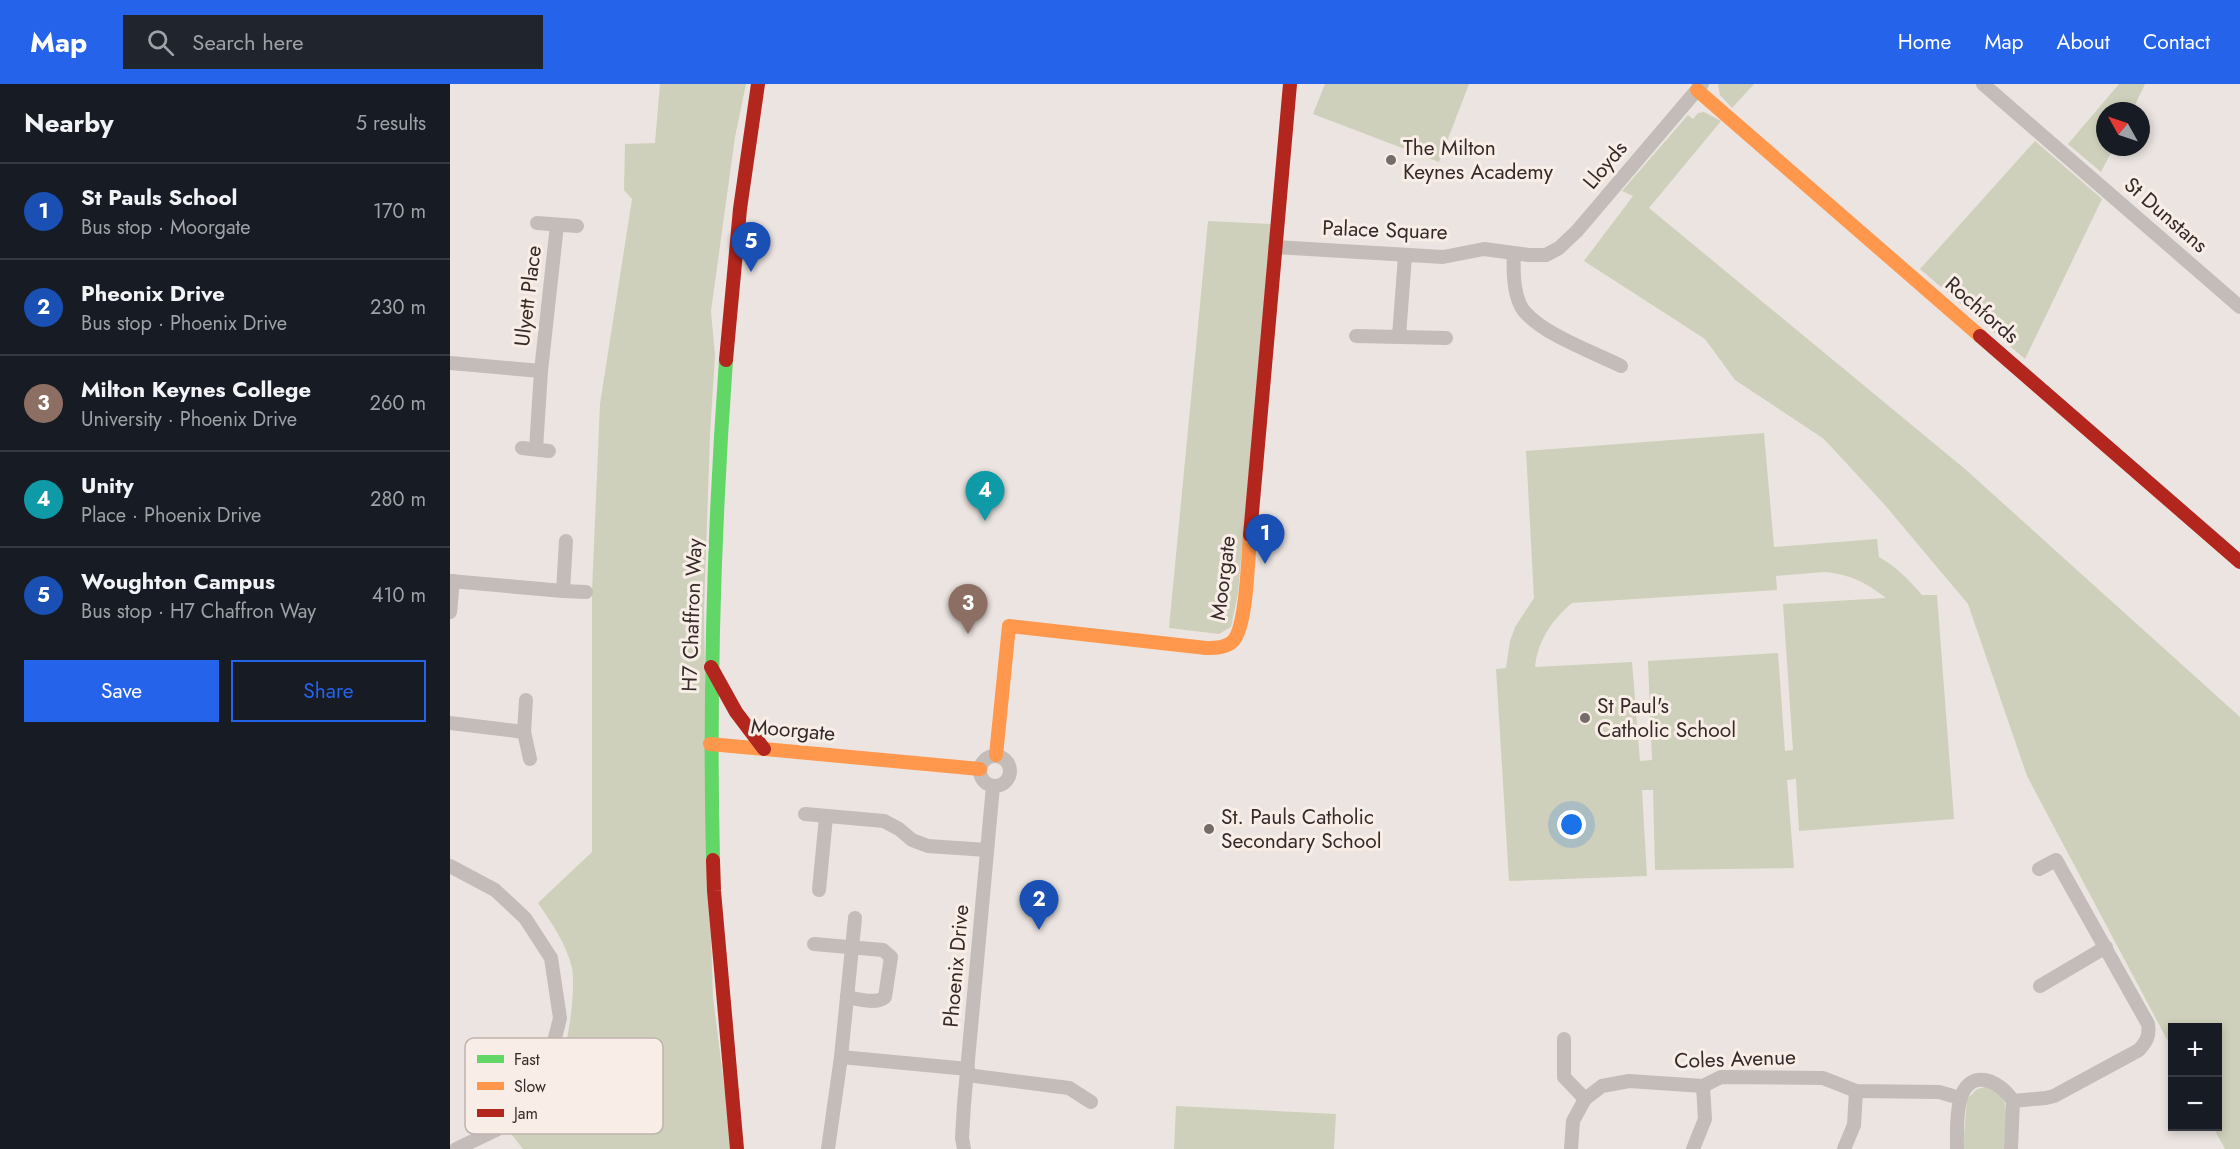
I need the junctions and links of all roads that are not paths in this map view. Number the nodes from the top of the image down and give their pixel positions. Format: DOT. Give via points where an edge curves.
graph roads {
  1 [pos="758,84"];
  2 [pos="1290,84"];
  3 [pos="1983,84"];
  4 [pos="1699,87"];
  5 [pos="537,223"];
  6 [pos="557,225"];
  7 [pos="577,226"];
  8 [pos="1275,247"];
  9 [pos="1514,253"];
  10 [pos="1529,255"];
  11 [pos="1405,256"];
  12 [pos="2240,307"];
  13 [pos="1356,336"];
  14 [pos="1399,336"];
  15 [pos="1446,338"];
  16 [pos="450,363"];
  17 [pos="1621,366"];
  18 [pos="541,371"];
  19 [pos="536,449"];
  20 [pos="566,541"];
  21 [pos="2240,562"];
  22 [pos="451,581"];
  23 [pos="563,591"];
  24 [pos="586,592"];
  25 [pos="450,612"];
  26 [pos="711,667"];
  27 [pos="526,700"];
  28 [pos="450,723"];
  29 [pos="524,732"];
  30 [pos="710,744"];
  31 [pos="764,749"];
  32 [pos="996,756"];
  33 [pos="530,759"];
  34 [pos="980,769"];
  35 [pos="993,786"];
  36 [pos="805,814"];
  37 [pos="826,817"];
  38 [pos="987,850"];
  39 [pos="450,866"];
  40 [pos="2039,869"];
  41 [pos="819,890"];
  42 [pos="855,918"];
  43 [pos="814,944"];
  44 [pos="2106,947"];
  45 [pos="851,948"];
  46 [pos="2040,986"];
  47 [pos="847,998"];
  48 [pos="555,1038"];
  49 [pos="1564,1039"];
  50 [pos="841,1058"];
  51 [pos="968,1072"];
  52 [pos="1703,1086"];
  53 [pos="1856,1091"];
  54 [pos="1585,1098"];
  55 [pos="1960,1098"];
  56 [pos="2013,1101"];
  57 [pos="1091,1102"];
  58 [pos="488,1134"];
  59 [pos="456,1149"];
  60 [pos="737,1149"];
  61 [pos="828,1149"];
  62 [pos="964,1149"];
  63 [pos="1571,1149"];
  64 [pos="1693,1149"];
  65 [pos="1844,1149"];
  66 [pos="1957,1149"];
  67 [pos="2011,1149"];
  1 -- 26 [label="street, H7 Chaffron Way" via="730,300"];
  2 -- 8 [label="street, Moorgate"];
  3 -- 12 [label="street, St Dunstans"];
  4 -- 10 [label="street, Lloyds" via="1577,231 1546,255"];
  4 -- 21 [label="street, Rochfords"];
  5 -- 6 [label="street"];
  6 -- 7 [label="street"];
  6 -- 18 [label="street, Ulyett Place"];
  8 -- 11 [label="street, Palace Square"];
  8 -- 32 [label="street, Moorgate" via="1243,615 1235,639 1223,647 1206,648 1009,626"];
  9 -- 10 [label="street, Palace Square"];
  9 -- 11 [label="street, Palace Square" via="1484,249 1443,257"];
  9 -- 17 [label="street" via="1512,279 1523,310 1548,332"];
  11 -- 14 [label="street"];
  13 -- 14 [label="street"];
  14 -- 15 [label="street"];
  16 -- 18 [label="street, Ulyett Place"];
  18 -- 19 [label="street, Ulyett Place"];
  20 -- 23 [label="street"];
  22 -- 23 [label="street"];
  22 -- 25 [label="street"];
  23 -- 24 [label="street"];
  26 -- 30 [label="street, H7 Chaffron Way"];
  26 -- 31 [label="street" via="736,712"];
  27 -- 29 [label="street"];
  28 -- 29 [label="street"];
  29 -- 33 [label="street"];
  30 -- 31 [label="street, Moorgate"];
  30 -- 60 [label="street, H7 Chaffron Way" via="714,891"];
  31 -- 34 [label="street, Moorgate"];
  32 -- 34 [label="street" via="988,757"];
  32 -- 35 [label="street" via="1004,758 1011,772 1008,780"];
  34 -- 35 [label="street" via="981,777"];
  35 -- 38 [label="street, Phoenix Drive"];
  36 -- 37 [label="street"];
  37 -- 38 [label="street" via="884,821 927,846"];
  37 -- 41 [label="street"];
  38 -- 51 [label="street, Phoenix Drive"];
  39 -- 48 [label="street" via="495,890 525,918 551,958 560,1018"];
  40 -- 44 [label="street" via="2056,860"];
  42 -- 45 [label="street"];
  43 -- 45 [label="street"];
  44 -- 46 [label="street"];
  44 -- 56 [label="street" via="2148,1024 2146,1042 2139,1050 2054,1096"];
  45 -- 47 [label="street"];
  45 -- 47 [label="street" via="883,950 892,960 888,992 882,1001"];
  47 -- 50 [label="street"];
  49 -- 54 [label="street" via="1564,1077"];
  50 -- 51 [label="street"];
  50 -- 61 [label="street"];
  51 -- 57 [label="street" via="1069,1088"];
  51 -- 62 [label="street, Phoenix Drive"];
  52 -- 53 [label="street, Coles Avenue" via="1721,1077 1823,1078"];
  52 -- 54 [label="street, Coles Avenue" via="1629,1081 1602,1086"];
  52 -- 64 [label="street" via="1705,1119"];
  53 -- 55 [label="street, Coles Avenue" via="1939,1092"];
  53 -- 65 [label="street" via="1854,1125"];
  54 -- 63 [label="street" via="1573,1121"];
  55 -- 56 [label="street" via="1973,1083 1988,1080 2001,1086"];
  55 -- 66 [label="street"];
  56 -- 67 [label="street"];
  58 -- 59 [label="street"];
}
